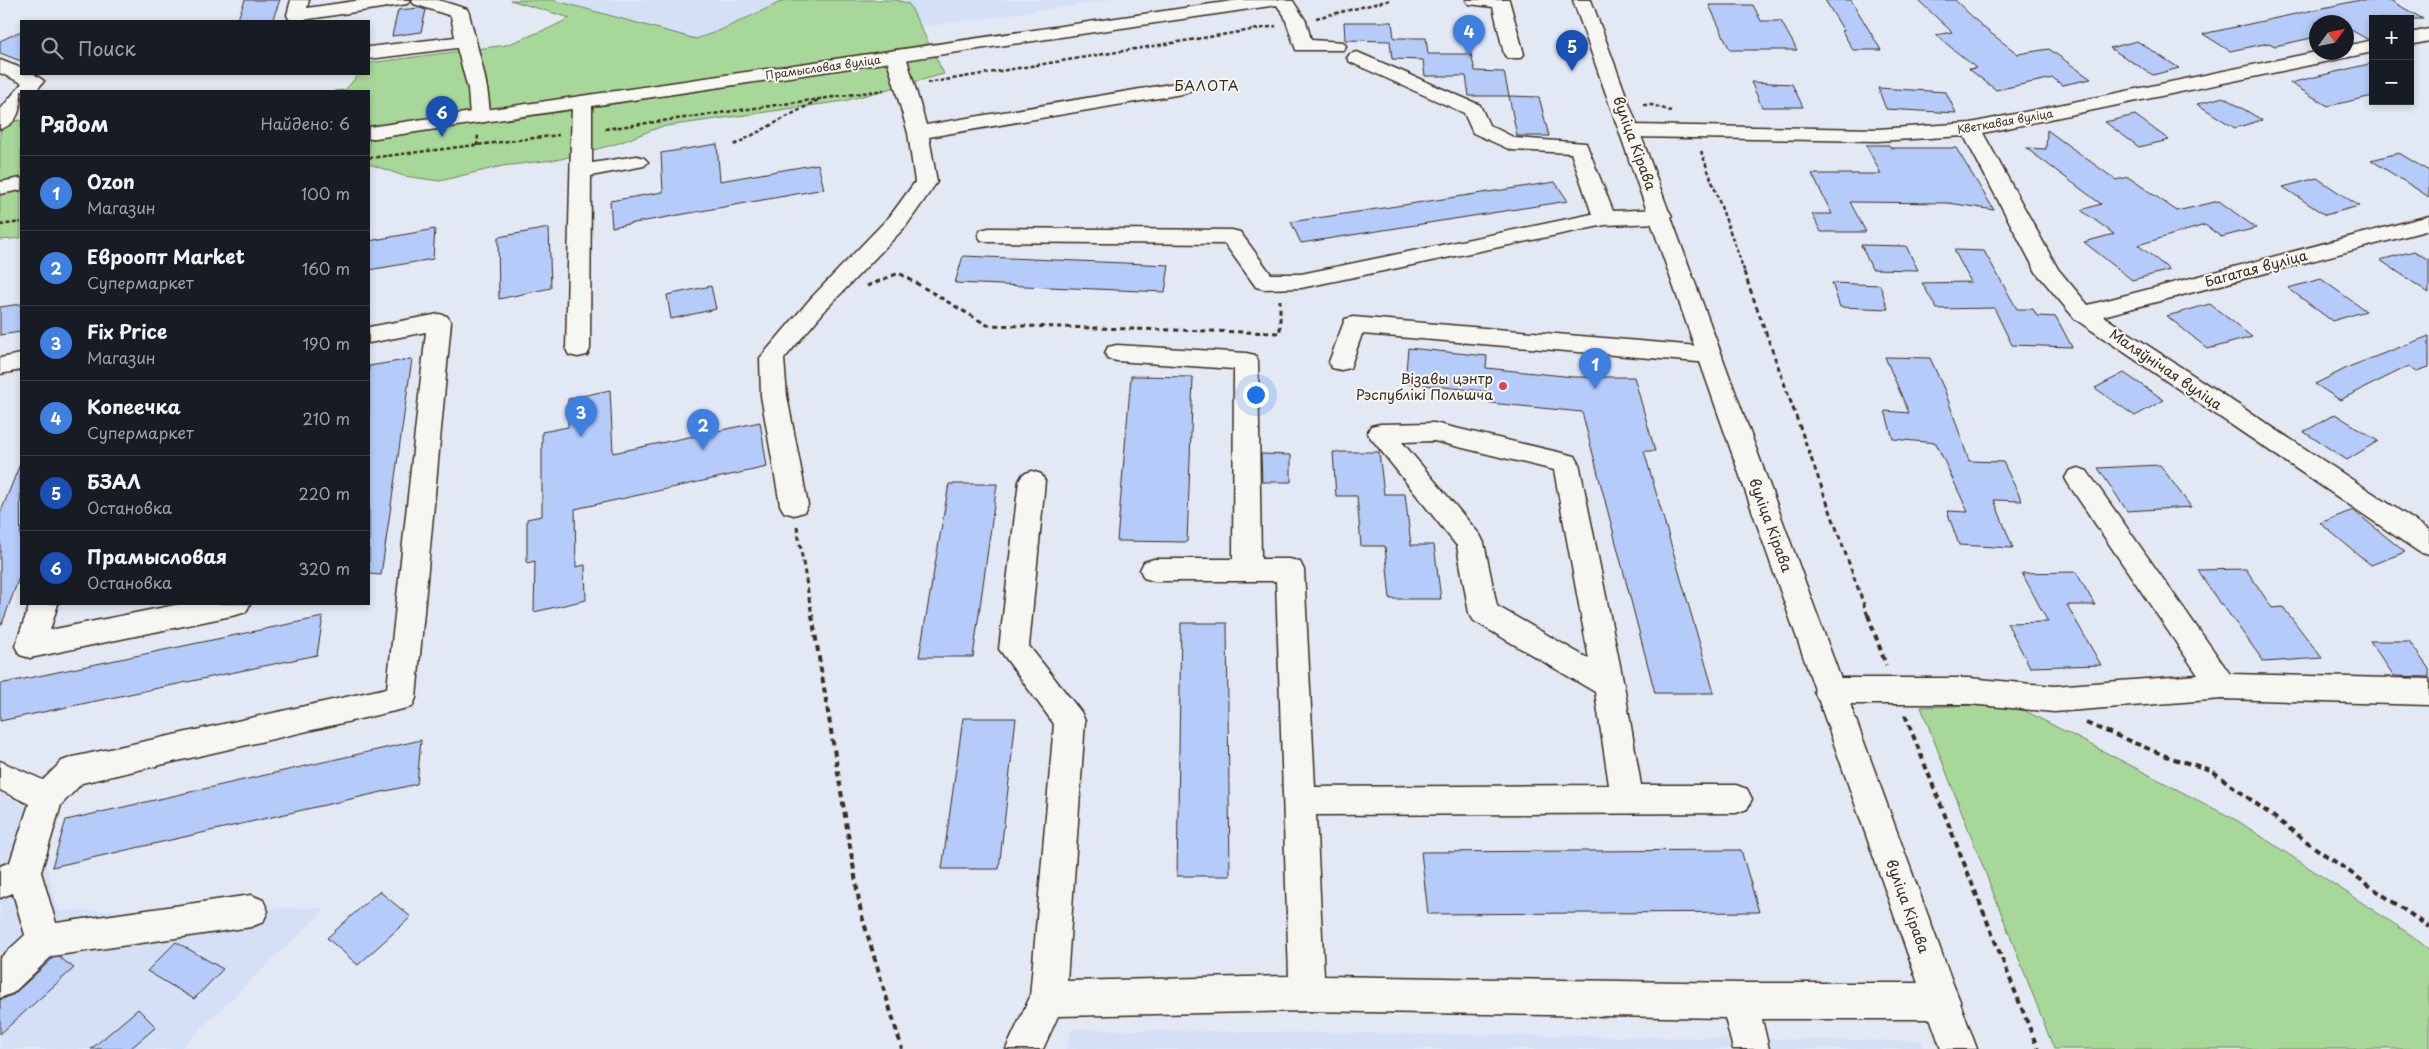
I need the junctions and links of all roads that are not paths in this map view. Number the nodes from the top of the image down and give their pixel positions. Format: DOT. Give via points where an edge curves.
graph roads {
  1 [pos="300,0"];
  2 [pos="401,0"];
  3 [pos="420,0"];
  4 [pos="1277,0"];
  5 [pos="1282,0"];
  6 [pos="1475,0"];
  7 [pos="1582,0"];
  8 [pos="2429,35"];
  9 [pos="2414,38"];
  10 [pos="465,41"];
  11 [pos="1336,46"];
  12 [pos="2369,47"];
  13 [pos="2354,50"];
  14 [pos="370,53"];
  15 [pos="1514,54"];
  16 [pos="896,56"];
  17 [pos="1357,58"];
  18 [pos="2309,59"];
  19 [pos="0,66"];
  20 [pos="20,75"];
  21 [pos="20,75"];
  22 [pos="1182,88"];
  23 [pos="27,90"];
  24 [pos="20,98"];
  25 [pos="582,102"];
  26 [pos="480,117"];
  27 [pos="0,123"];
  28 [pos="20,124"];
  29 [pos="0,127"];
  30 [pos="1970,129"];
  31 [pos="1631,131"];
  32 [pos="370,133"];
  33 [pos="918,133"];
  34 [pos="637,162"];
  35 [pos="581,171"];
  36 [pos="20,184"];
  37 [pos="0,188"];
  38 [pos="1661,216"];
  39 [pos="1605,218"];
  40 [pos="2429,223"];
  41 [pos="989,236"];
  42 [pos="2082,314"];
  43 [pos="370,335"];
  44 [pos="578,348"];
  45 [pos="1117,353"];
  46 [pos="1710,355"];
  47 [pos="20,362"];
  48 [pos="1341,362"];
  49 [pos="0,366"];
  50 [pos="2078,478"];
  51 [pos="1032,481"];
  52 [pos="794,505"];
  53 [pos="2429,544"];
  54 [pos="1154,570"];
  55 [pos="1247,570"];
  56 [pos="44,605"];
  57 [pos="231,605"];
  58 [pos="1609,685"];
  59 [pos="2222,686"];
  60 [pos="1829,691"];
  61 [pos="2429,692"];
  62 [pos="0,775"];
  63 [pos="46,797"];
  64 [pos="1627,798"];
  65 [pos="1736,799"];
  66 [pos="1300,800"];
  67 [pos="12,877"];
  68 [pos="251,911"];
  69 [pos="44,941"];
  70 [pos="0,981"];
  71 [pos="1307,993"];
  72 [pos="1048,999"];
  73 [pos="1942,1000"];
  74 [pos="1739,1001"];
  75 [pos="1024,1049"];
  76 [pos="1751,1049"];
  77 [pos="1959,1049"];
  1 -- 2 [label="street" via="296,15"];
  3 -- 10 [label="street" via="460,13"];
  4 -- 16 [label="street, Прамысловая вуліца"];
  5 -- 11 [label="street" via="1289,6 1301,31 1303,46"];
  6 -- 15 [label="street" via="1501,2"];
  7 -- 31 [label="street, вуліца Кірава"];
  8 -- 9 [label="street"];
  10 -- 14 [label="street"];
  10 -- 26 [label="street" via="482,102"];
  12 -- 13 [label="street, Кветкавая вуліца"];
  16 -- 25 [label="street, Прамысловая вуліца"];
  16 -- 33 [label="street"];
  17 -- 39 [label="street" via="1473,109 1480,129 1511,144 1579,147"];
  18 -- 30 [label="street, Кветкавая вуліца"];
  19 -- 20 [label="street"];
  21 -- 23 [label="street" via="34,81"];
  22 -- 33 [label="street"];
  24 -- 27 [label="street"];
  25 -- 26 [label="street, Прамысловая вуліца"];
  25 -- 35 [label="street"];
  26 -- 32 [label="street, Прамысловая вуліца"];
  28 -- 29 [label="street"];
  30 -- 31 [label="street, Кветкавая вуліца" via="1877,135"];
  30 -- 42 [label="street, Маляўнічая вуліца" via="2048,272"];
  31 -- 38 [label="street, вуліца Кірава"];
  33 -- 52 [label="street" via="926,182 898,221 819,303 772,358 774,396"];
  34 -- 35 [label="street"];
  35 -- 44 [label="street"];
  36 -- 37 [label="street"];
  38 -- 39 [label="street"];
  38 -- 46 [label="street, вуліца Кірава"];
  39 -- 41 [label="street" via="1302,281 1264,282 1232,238"];
  40 -- 42 [label="street, Багатая вуліца"];
  42 -- 53 [label="street, Маляўнічая вуліца"];
  43 -- 63 [label="street" via="439,322 401,698 73,771"];
  45 -- 55 [label="street" via="1246,361"];
  46 -- 48 [label="street" via="1353,325"];
  46 -- 60 [label="street, вуліца Кірава"];
  47 -- 49 [label="street"];
  50 -- 59 [label="street"];
  51 -- 72 [label="street" via="1014,649 1070,721"];
  54 -- 55 [label="street"];
  55 -- 66 [label="street" via="1290,570"];
  56 -- 57 [label="street" via="30,646"];
  58 -- 58 [label="street" via="1566,463 1434,432 1380,434 1470,543 1484,613"];
  58 -- 64 [label="street"];
  59 -- 60 [label="street" via="2054,699 1969,691"];
  59 -- 61 [label="street"];
  60 -- 73 [label="street, вуліца Кірава"];
  62 -- 63 [label="street"];
  63 -- 67 [label="street"];
  64 -- 65 [label="street"];
  64 -- 66 [label="street"];
  66 -- 71 [label="street"];
  67 -- 69 [label="street"];
  68 -- 69 [label="street"];
  69 -- 70 [label="street"];
  71 -- 72 [label="street"];
  71 -- 74 [label="street"];
  72 -- 75 [label="street"];
  73 -- 74 [label="street"];
  73 -- 77 [label="street, вуліца Кірава"];
  74 -- 76 [label="street"];
}
